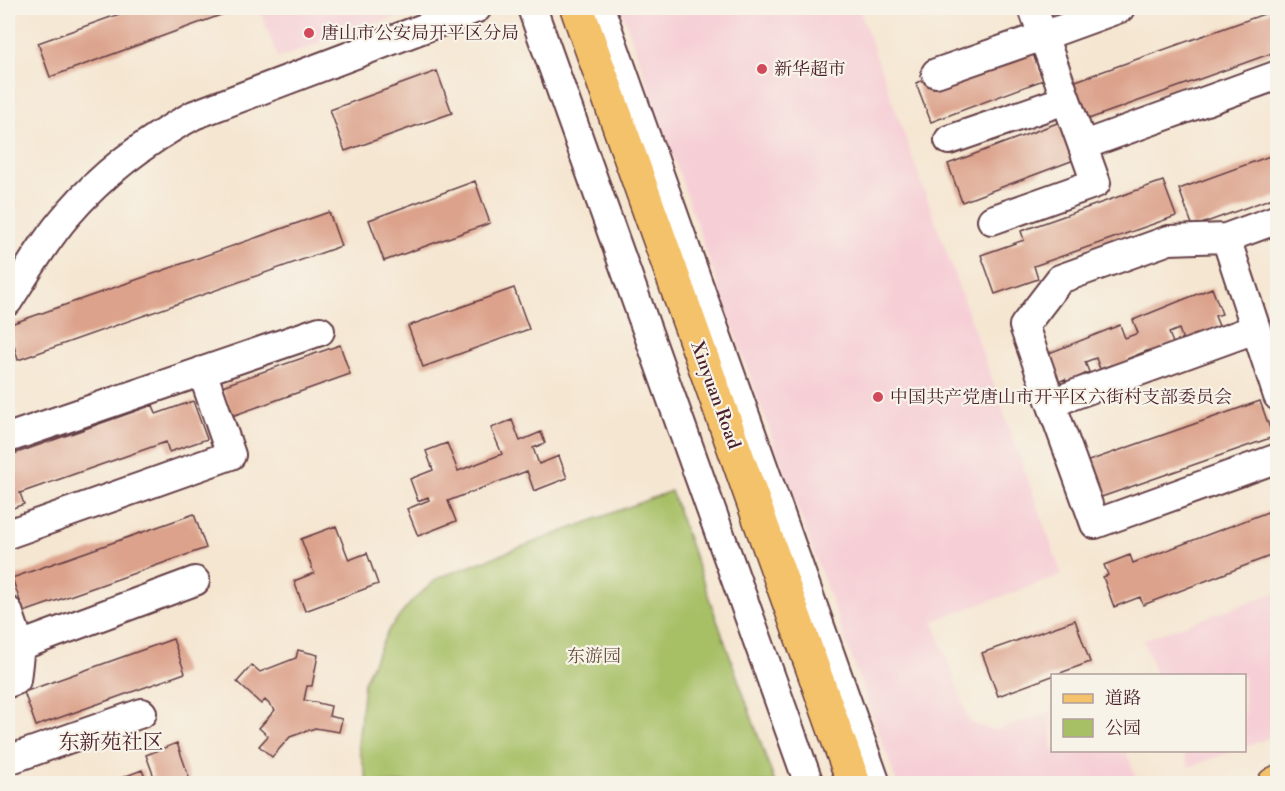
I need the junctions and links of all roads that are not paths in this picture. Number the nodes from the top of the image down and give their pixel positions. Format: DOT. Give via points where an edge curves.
graph roads {
  1 [pos="477,8"];
  2 [pos="532,8"];
  3 [pos="556,8"];
  4 [pos="578,8"];
  5 [pos="600,8"];
  6 [pos="1033,8"];
  7 [pos="1120,8"];
  8 [pos="1043,36"];
  9 [pos="936,73"];
  10 [pos="1278,75"];
  11 [pos="1065,100"];
  12 [pos="949,140"];
  13 [pos="1084,145"];
  14 [pos="1278,219"];
  15 [pos="992,220"];
  16 [pos="1226,238"];
  17 [pos="8,301"];
  18 [pos="320,330"];
  19 [pos="1265,338"];
  20 [pos="202,371"];
  21 [pos="1278,396"];
  22 [pos="1051,403"];
  23 [pos="8,438"];
  24 [pos="1278,458"];
  25 [pos="8,534"];
  26 [pos="195,581"];
  27 [pos="8,611"];
  28 [pos="20,646"];
  29 [pos="8,683"];
  30 [pos="142,713"];
  31 [pos="8,760"];
  32 [pos="809,783"];
  33 [pos="831,783"];
  34 [pos="854,783"];
  35 [pos="876,783"];
  1 -- 17 [label="street" via="194,115 161,133 114,167 67,215"];
  2 -- 32 [label="street"];
  3 -- 33 [label="main road, Xinyuan Road"];
  4 -- 34 [label="main road, Xinyuan Road"];
  5 -- 35 [label="street"];
  6 -- 8 [label="street"];
  7 -- 8 [label="street"];
  8 -- 9 [label="street"];
  8 -- 11 [label="street"];
  10 -- 13 [label="street"];
  11 -- 12 [label="street"];
  11 -- 13 [label="street"];
  13 -- 15 [label="street" via="1096,183"];
  14 -- 16 [label="street"];
  16 -- 19 [label="street"];
  16 -- 22 [label="street" via="1170,240 1060,279 1024,326"];
  18 -- 20 [label="street"];
  19 -- 21 [label="street"];
  19 -- 22 [label="street"];
  20 -- 23 [label="street"];
  20 -- 25 [label="street" via="231,455"];
  22 -- 24 [label="street" via="1095,524"];
  26 -- 28 [label="street"];
  27 -- 28 [label="street"];
  28 -- 29 [label="street" via="16,680"];
  30 -- 31 [label="street"];
}
